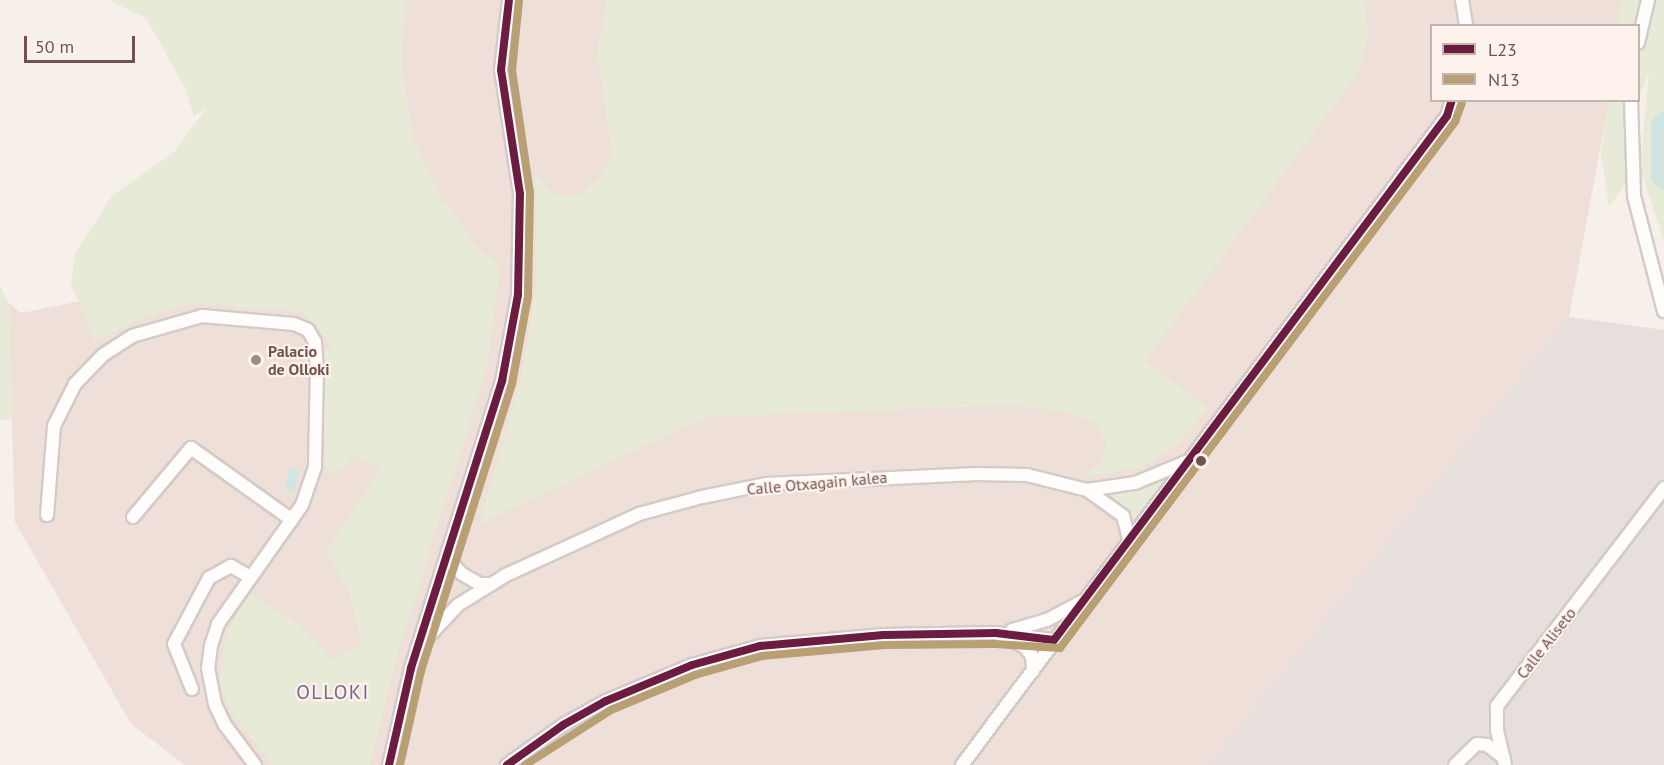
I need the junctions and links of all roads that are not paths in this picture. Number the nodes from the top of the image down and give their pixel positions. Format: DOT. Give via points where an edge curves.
graph roads {
  1 [pos="509,0"];
  2 [pos="1462,0"];
  3 [pos="1648,0"];
  4 [pos="1466,24"];
  5 [pos="1640,34"];
  6 [pos="1451,102"];
  7 [pos="1631,102"];
  8 [pos="1664,311"];
  9 [pos="1189,461"];
  10 [pos="1664,488"];
  11 [pos="1087,490"];
  12 [pos="47,515"];
  13 [pos="133,517"];
  14 [pos="292,520"];
  15 [pos="1130,542"];
  16 [pos="449,550"];
  17 [pos="250,577"];
  18 [pos="492,584"];
  19 [pos="1086,599"];
  20 [pos="996,633"];
  21 [pos="1054,640"];
  22 [pos="417,648"];
  23 [pos="1033,671"];
  24 [pos="192,689"];
  25 [pos="1504,761"];
  26 [pos="255,765"];
  27 [pos="389,765"];
  28 [pos="507,765"];
  29 [pos="962,765"];
  30 [pos="1455,765"];
  1 -- 16 [label="street" via="501,70 520,194 518,295 502,381"];
  2 -- 4 [label="street"];
  3 -- 5 [label="street"];
  6 -- 9 [label="street" via="1447,116"];
  7 -- 8 [label="street" via="1634,196"];
  9 -- 11 [label="street, Calle Otxagain kalea" via="1135,483"];
  9 -- 15 [label="street"];
  10 -- 25 [label="street, Calle Aliseto" via="1497,706 1495,716"];
  11 -- 15 [label="street, Calle Otxagain kalea" via="1123,516"];
  11 -- 18 [label="street, Calle Otxagain kalea" via="1027,475 977,474 766,484 639,514 566,544"];
  12 -- 14 [label="street" via="54,426 75,384 103,355 132,336 202,316 294,324 308,330 315,342 315,467 302,505"];
  13 -- 14 [label="street" via="191,448"];
  14 -- 17 [label="street"];
  15 -- 19 [label="street"];
  16 -- 18 [label="street" via="453,564 462,574"];
  16 -- 22 [label="street"];
  17 -- 24 [label="street" via="231,566 209,578 174,644"];
  17 -- 26 [label="street" via="218,624 208,668 215,704 225,725"];
  18 -- 22 [label="street, Calle Otxagain kalea" via="458,605"];
  19 -- 20 [label="street" via="1047,620"];
  19 -- 21 [label="street"];
  20 -- 21 [label="street"];
  20 -- 23 [label="street" via="1024,646 1032,656"];
  20 -- 28 [label="street" via="853,636 760,646 692,665 606,701 562,725"];
  21 -- 23 [label="street"];
  22 -- 27 [label="street"];
  23 -- 29 [label="street"];
  25 -- 30 [label="street, Calle Aliseto" via="1487,745 1477,744"];
}
